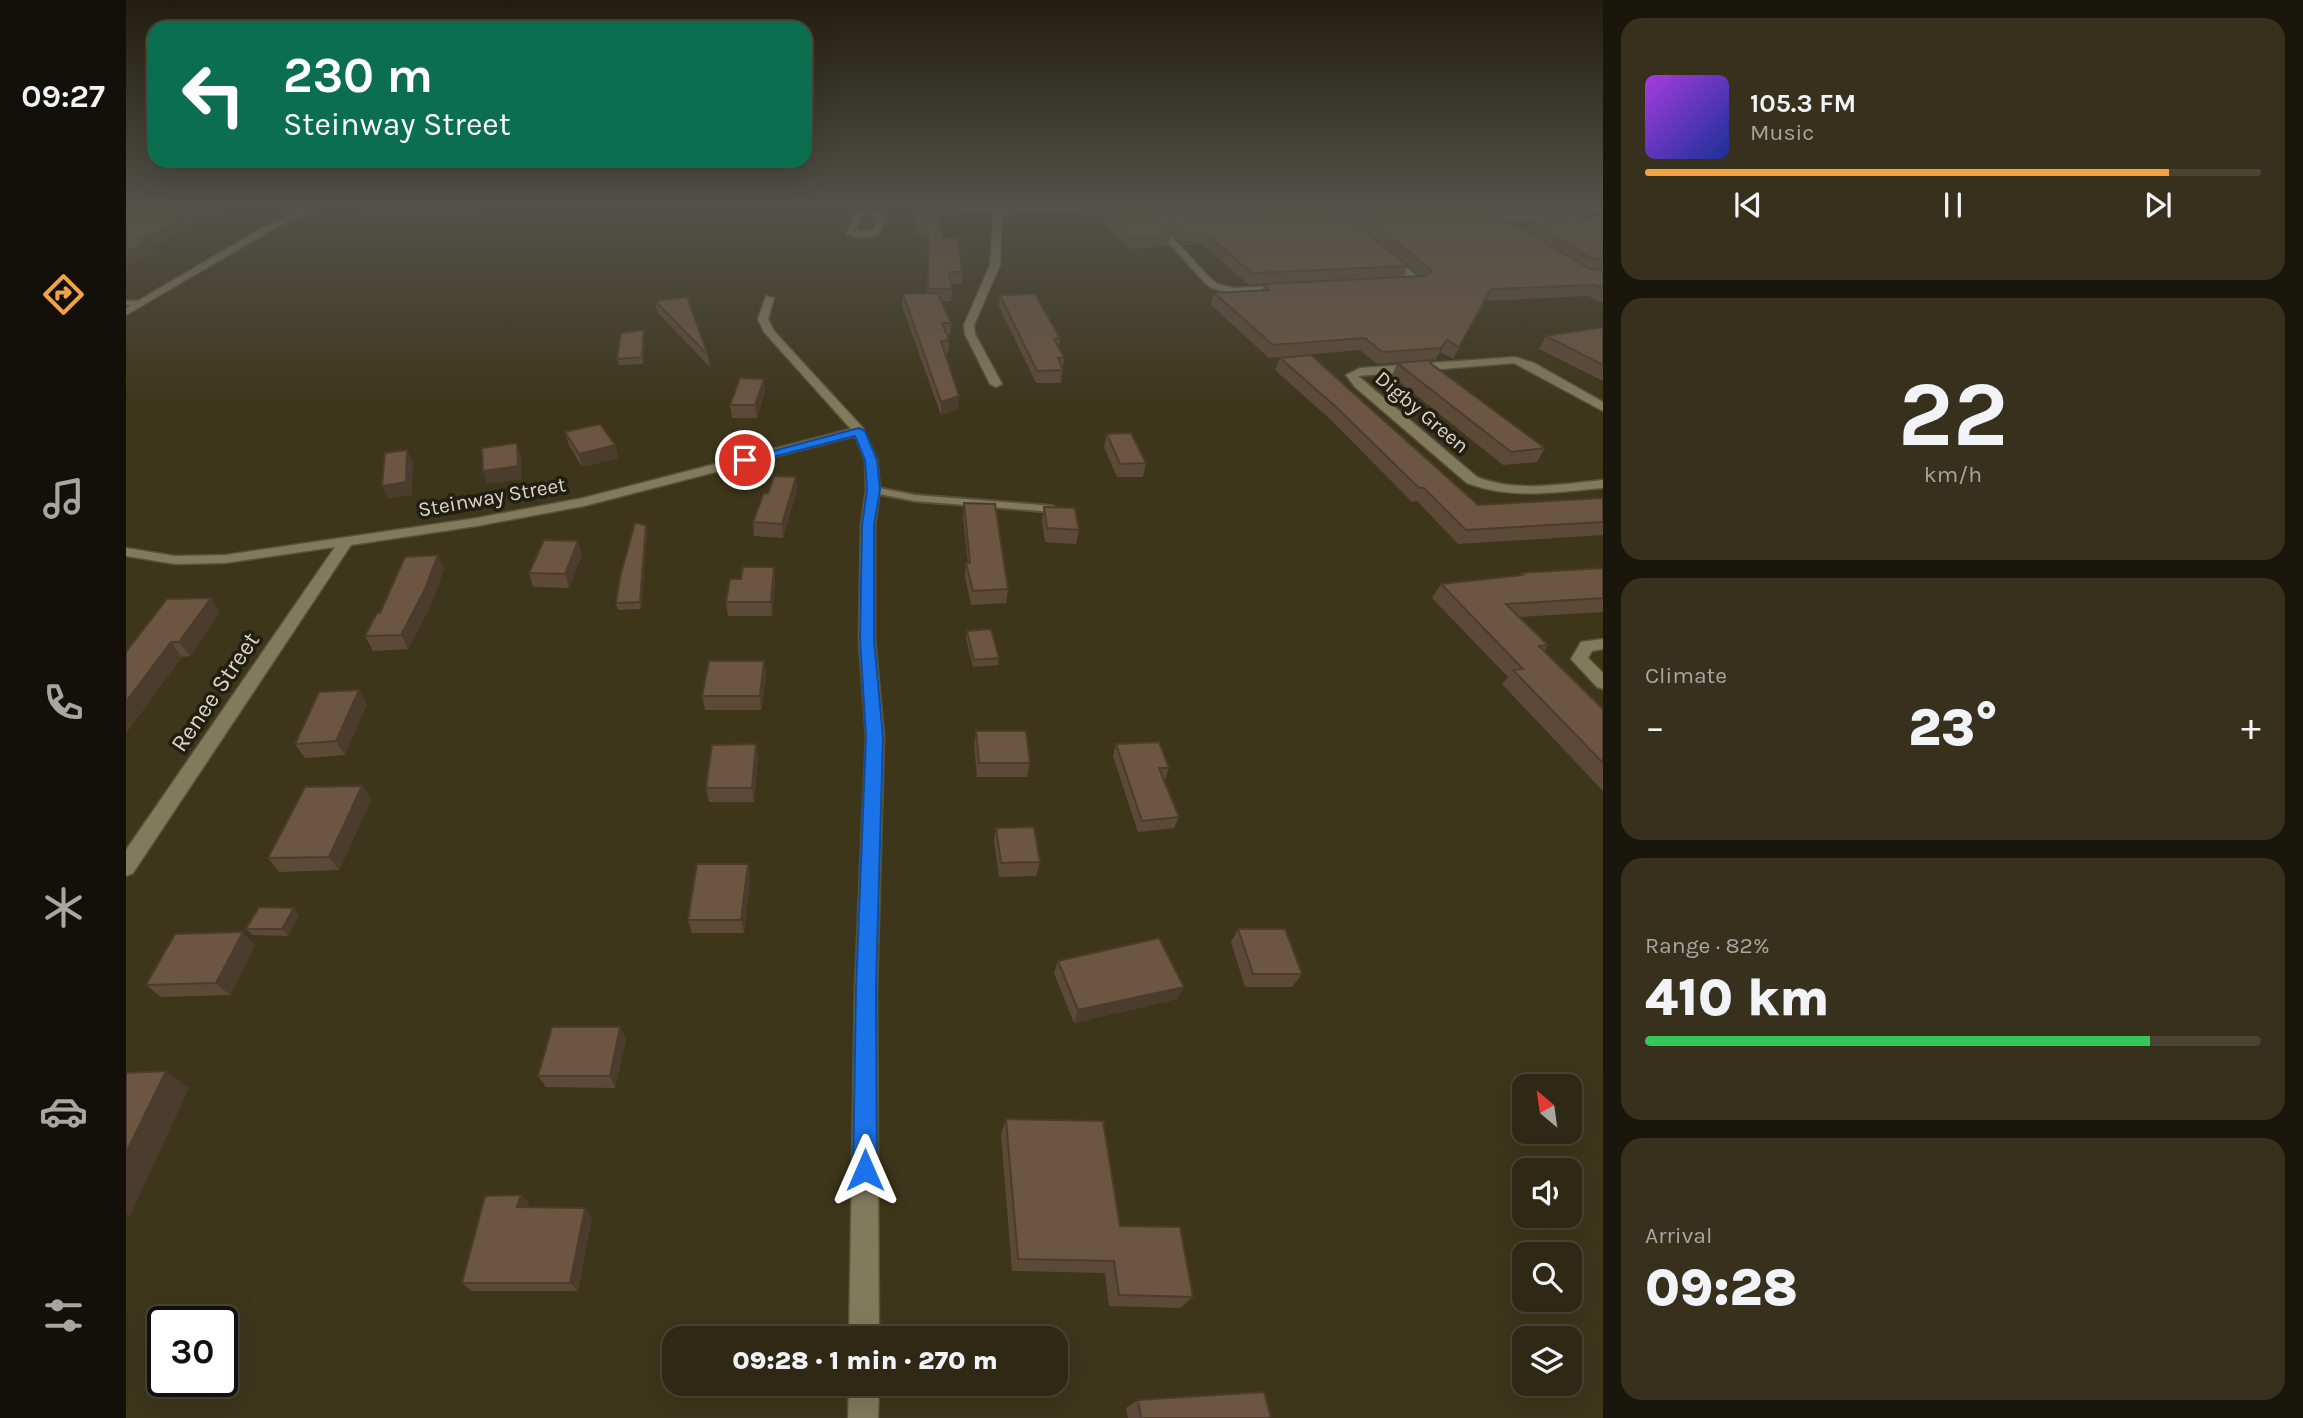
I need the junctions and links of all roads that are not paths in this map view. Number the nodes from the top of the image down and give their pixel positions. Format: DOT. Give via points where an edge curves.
graph roads {
  1 [pos="193,272"];
  2 [pos="992,272"];
  3 [pos="1200,272"];
  4 [pos="1407,272"];
  5 [pos="769,298"];
  6 [pos="126,303"];
  7 [pos="140,303"];
  8 [pos="126,312"];
  9 [pos="996,384"];
  10 [pos="1603,407"];
  11 [pos="859,431"];
  12 [pos="1603,484"];
  13 [pos="873,490"];
  14 [pos="1052,509"];
  15 [pos="345,543"];
  16 [pos="126,552"];
  17 [pos="1603,644"];
  18 [pos="1603,683"];
  19 [pos="126,867"];
  20 [pos="864,1326"];
  21 [pos="863,1396"];
  22 [pos="863,1418"];
  1 -- 7 [label="street"];
  2 -- 9 [label="street" via="969,325"];
  3 -- 4 [label="street" via="1215,286 1233,291 1419,282"];
  5 -- 11 [label="street" via="763,316 769,332"];
  6 -- 7 [label="lane"];
  7 -- 8 [label="street"];
  10 -- 12 [label="street, Digby Green" via="1515,360 1352,375 1472,480 1491,489"];
  11 -- 13 [label="street" via="871,460"];
  11 -- 15 [label="street, Steinway Street" via="584,502"];
  13 -- 14 [label="lane" via="915,498"];
  13 -- 20 [label="street" via="868,525 867,639 875,737 866,988"];
  15 -- 16 [label="street, Steinway Street" via="190,561"];
  15 -- 19 [label="street, Renee Street"];
  17 -- 18 [label="street" via="1587,646 1579,659"];
  21 -- 22 [label="street"];
}
